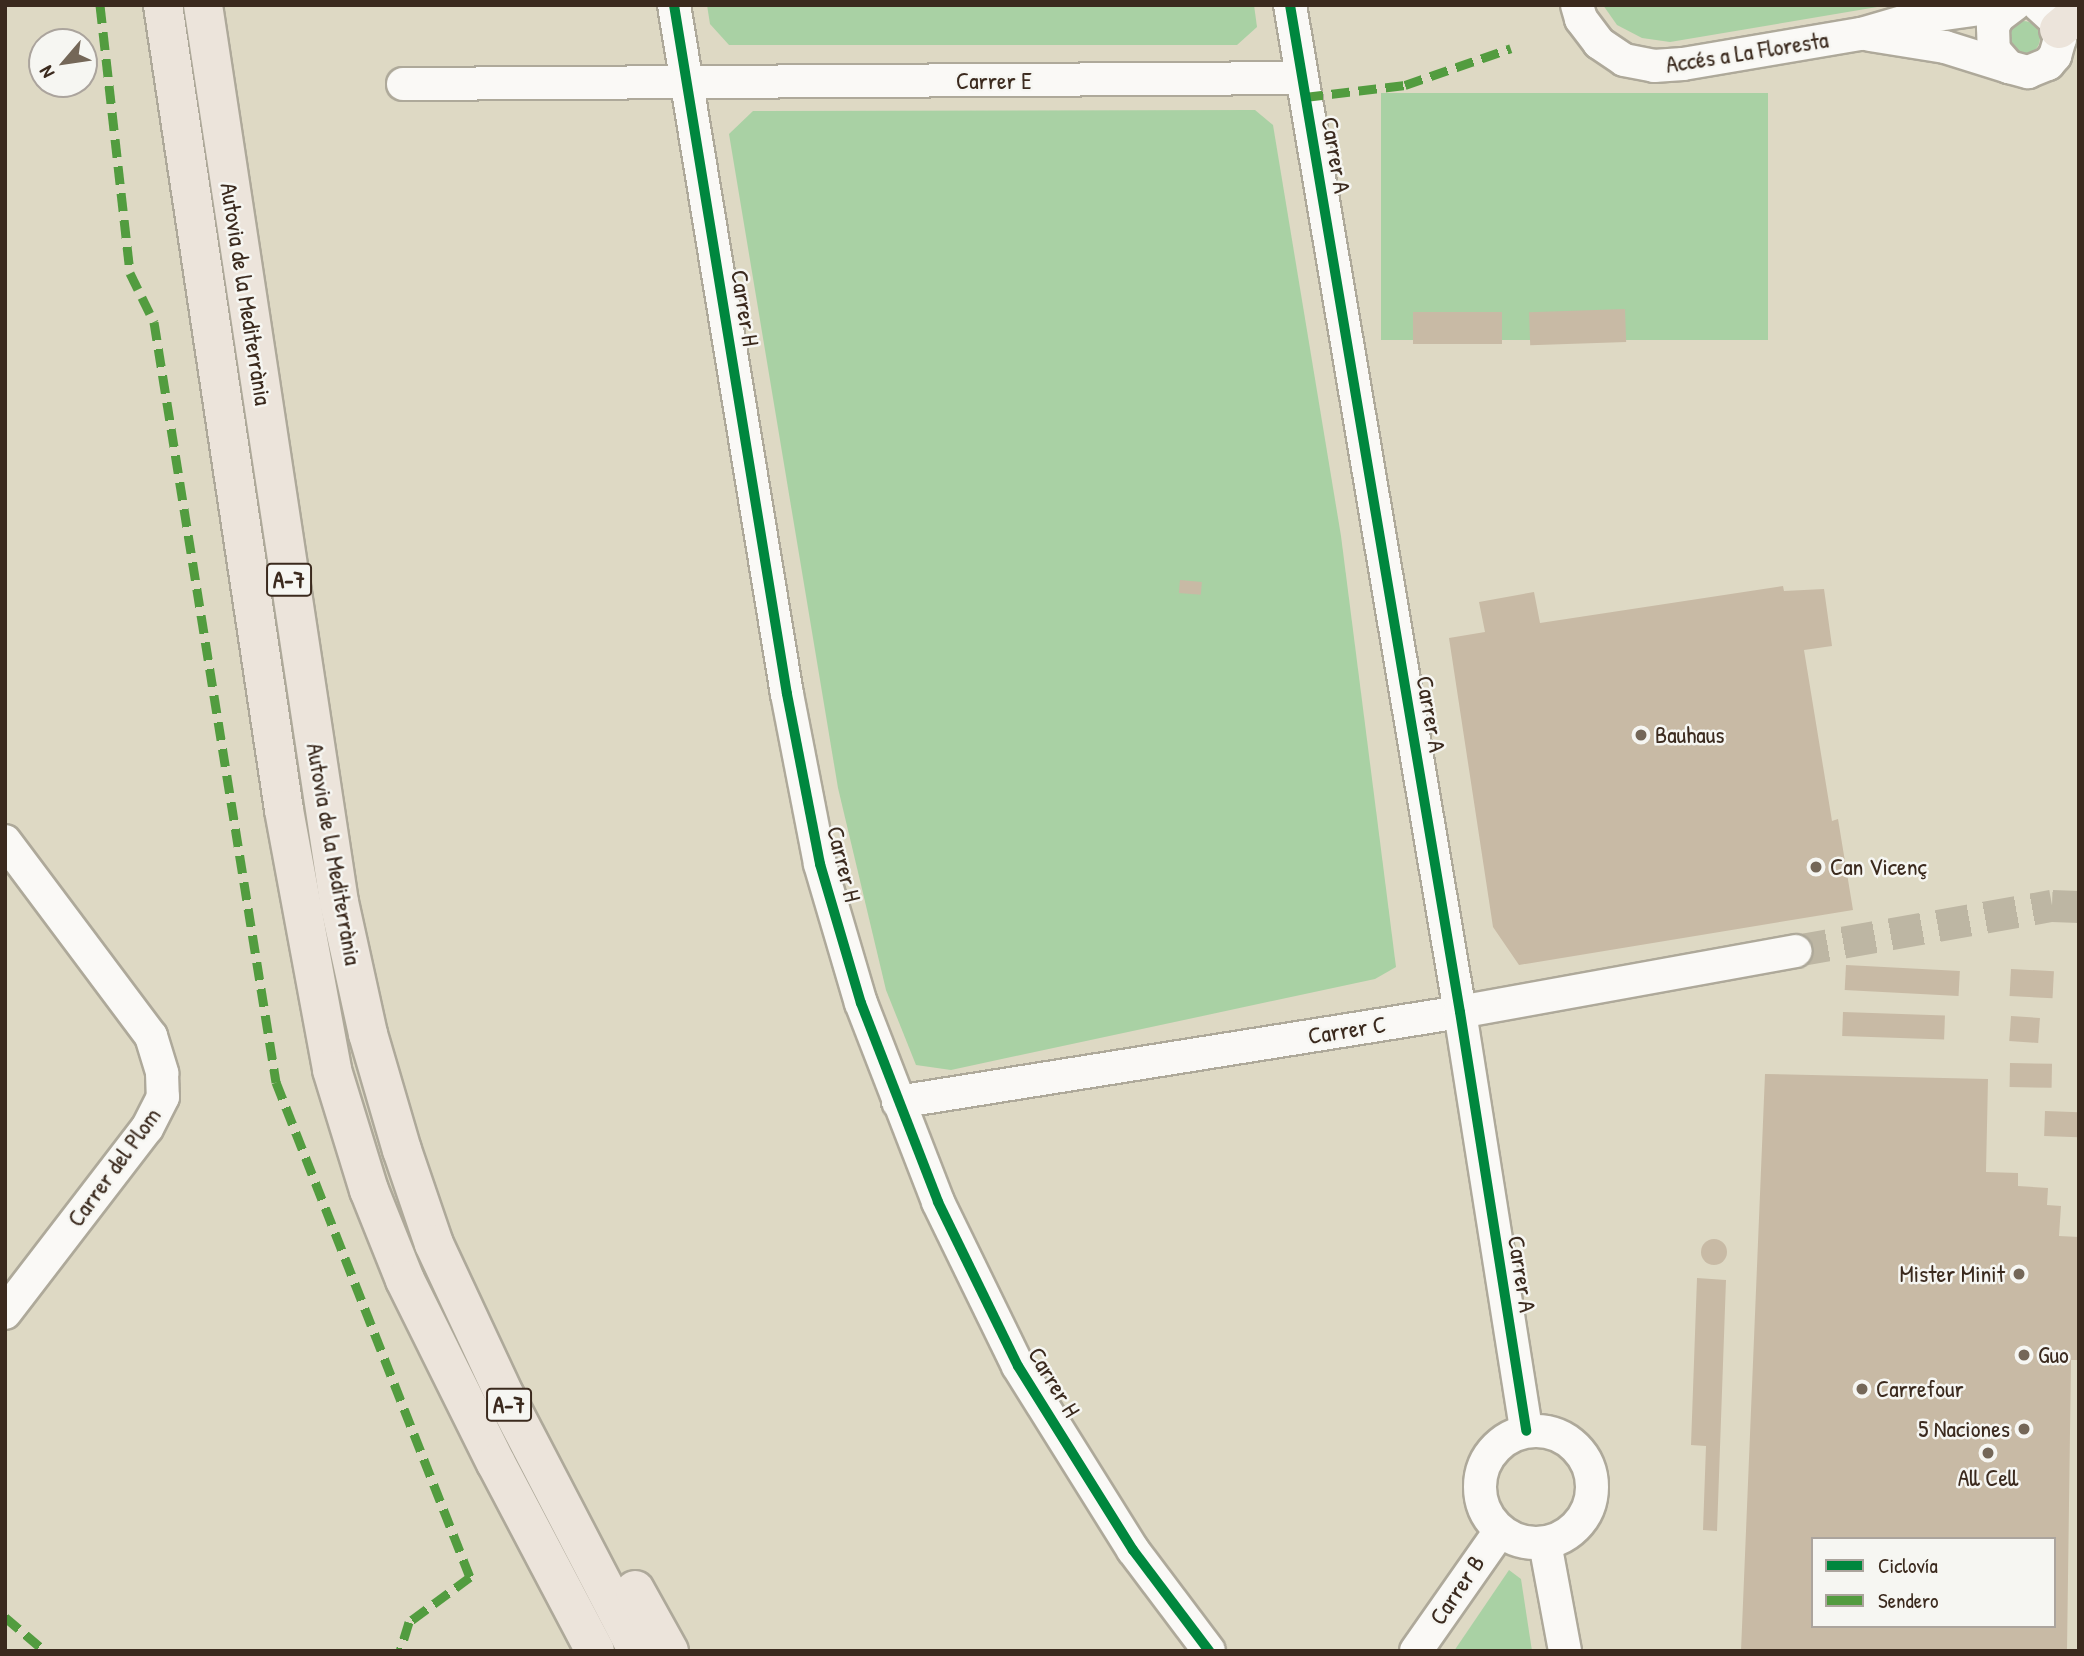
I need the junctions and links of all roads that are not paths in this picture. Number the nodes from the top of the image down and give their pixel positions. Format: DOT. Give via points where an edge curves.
graph roads {
  1 [pos="163,5"];
  2 [pos="203,5"];
  3 [pos="674,5"];
  4 [pos="1290,5"];
  5 [pos="1577,5"];
  6 [pos="2042,10"];
  7 [pos="1861,34"];
  8 [pos="2009,67"];
  9 [pos="1302,78"];
  10 [pos="687,83"];
  11 [pos="403,85"];
  12 [pos="5,841"];
  13 [pos="1796,951"];
  14 [pos="1460,1012"];
  15 [pos="898,1102"];
  16 [pos="402,1150"];
  17 [pos="405,1280"];
  18 [pos="5,1313"];
  19 [pos="1526,1431"];
  20 [pos="1500,1531"];
  21 [pos="1545,1543"];
  22 [pos="571,1651"];
  23 [pos="595,1651"];
  24 [pos="638,1651"];
  25 [pos="669,1651"];
  26 [pos="1209,1651"];
  27 [pos="1416,1651"];
  28 [pos="1565,1651"];
  1 -- 17 [label="highway, Autovia de la Mediterrània / A-7" via="311,967 332,1070 369,1189"];
  2 -- 16 [label="highway, Autovia de la Mediterrània / A-7" via="339,902 368,1034"];
  3 -- 10 [label="street, Carrer H"];
  4 -- 9 [label="street, Carrer A"];
  5 -- 7 [label="street, Accés a La Floresta" via="1581,19 1599,43 1625,60 1654,66"];
  6 -- 7 [label="street, Accés a La Floresta" via="1916,18"];
  6 -- 8 [label="street" via="1998,17 1991,39"];
  6 -- 8 [label="street, Accés a La Floresta" via="2059,48 2048,64 2028,72"];
  7 -- 8 [label="street, Accés a La Floresta" via="1945,47"];
  9 -- 10 [label="street, Carrer E"];
  9 -- 14 [label="street, Carrer A"];
  10 -- 11 [label="street, Carrer E"];
  10 -- 15 [label="street, Carrer H" via="787,694 820,864 861,1003"];
  12 -- 18 [label="street, Carrer del Plom" via="151,1036 162,1073 163,1097 147,1128"];
  13 -- 14 [label="street, Carrer C"];
  14 -- 15 [label="street, Carrer C"];
  14 -- 19 [label="street, Carrer A"];
  15 -- 26 [label="street, Carrer H" via="938,1202 1018,1366 1133,1550"];
  16 -- 24 [label="highway, Autovia de la Mediterrània / A-7" via="434,1244 467,1319"];
  16 -- 25 [label="highway" via="431,1189 459,1260 519,1385"];
  17 -- 22 [label="highway" via="407,1313 438,1384"];
  17 -- 23 [label="highway, Autovia de la Mediterrània / A-7"];
  19 -- 20 [label="street" via="1496,1446 1480,1477 1482,1504"];
  19 -- 21 [label="street" via="1551,1432 1567,1440 1581,1453 1590,1473 1591,1500 1584,1516 1565,1535"];
  20 -- 21 [label="street" via="1514,1539"];
  20 -- 27 [label="street, Carrer B"];
  21 -- 28 [label="street"];
}
